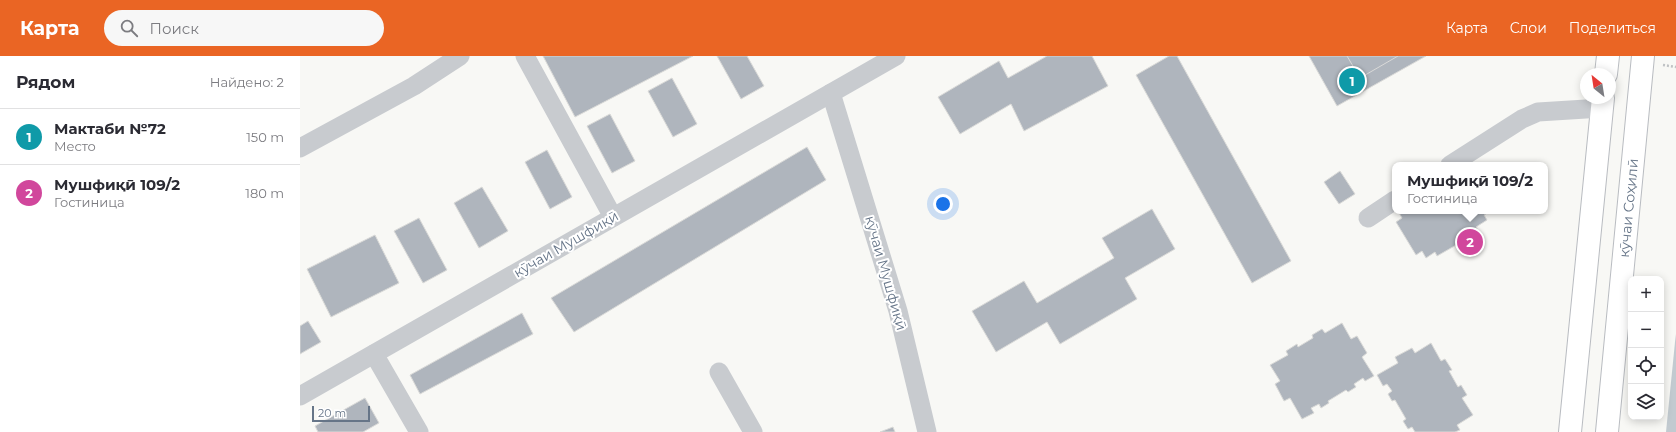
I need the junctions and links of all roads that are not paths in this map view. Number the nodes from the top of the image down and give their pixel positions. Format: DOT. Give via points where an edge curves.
graph roads {
  1 [pos="460,56"];
  2 [pos="525,56"];
  3 [pos="896,56"];
  4 [pos="1608,56"];
  5 [pos="1643,56"];
  6 [pos="1607,68"];
  7 [pos="831,93"];
  8 [pos="1596,104"];
  9 [pos="1603,104"];
  10 [pos="300,148"];
  11 [pos="1455,162"];
  12 [pos="1392,202"];
  13 [pos="613,217"];
  14 [pos="1368,218"];
  15 [pos="374,354"];
  16 [pos="719,372"];
  17 [pos="300,396"];
  18 [pos="419,432"];
  19 [pos="753,432"];
  20 [pos="927,432"];
  21 [pos="1570,432"];
  22 [pos="1607,432"];
  1 -- 10 [label="street" via="414,86"];
  2 -- 13 [label="street"];
  3 -- 7 [label="street, кӯчаи Мушфиқӣ"];
  4 -- 6 [label="main road"];
  5 -- 22 [label="main road, кӯчаи Соҳилӣ"];
  7 -- 13 [label="street, кӯчаи Мушфиқӣ"];
  7 -- 20 [label="street, кӯчаи Мушфиқӣ" via="898,311"];
  8 -- 11 [label="street" via="1538,112 1522,119"];
  9 -- 21 [label="main road"];
  12 -- 14 [label="street"];
  13 -- 15 [label="street, кӯчаи Мушфиқӣ"];
  15 -- 17 [label="street, кӯчаи Мушфиқӣ"];
  15 -- 18 [label="street"];
  16 -- 19 [label="street"];
}
